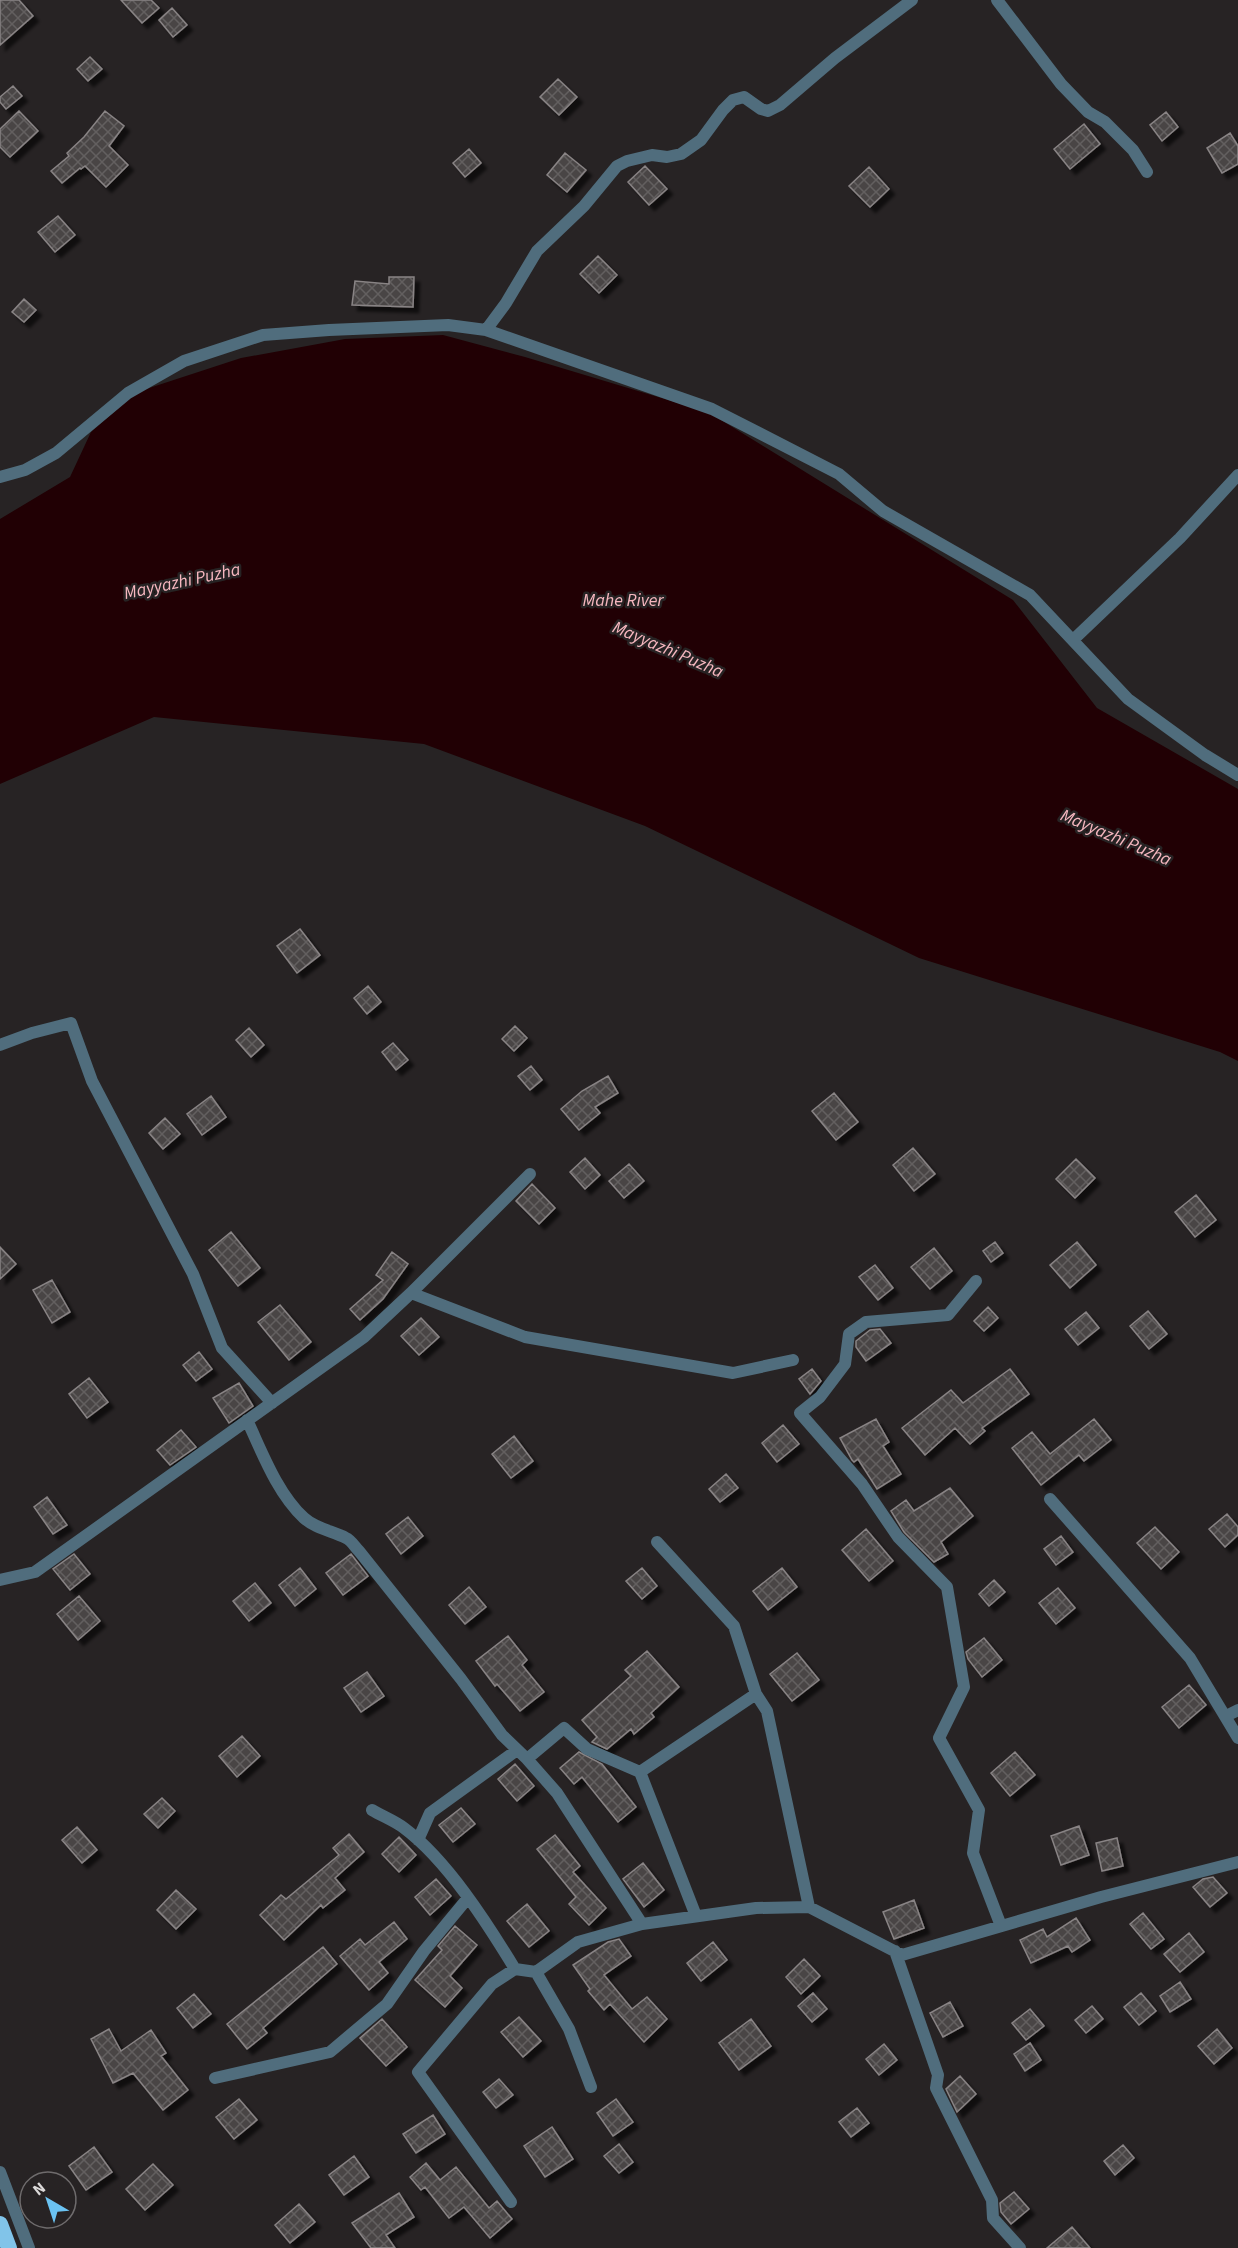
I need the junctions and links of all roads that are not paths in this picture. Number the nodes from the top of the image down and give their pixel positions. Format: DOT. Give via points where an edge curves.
graph roads {
  1 [pos="912,0"];
  2 [pos="997,0"];
  3 [pos="1147,172"];
  4 [pos="486,330"];
  5 [pos="1238,475"];
  6 [pos="0,477"];
  7 [pos="1073,640"];
  8 [pos="1238,775"];
  9 [pos="0,1045"];
  10 [pos="530,1174"];
  11 [pos="976,1281"];
  12 [pos="411,1293"];
  13 [pos="794,1360"];
  14 [pos="272,1403"];
  15 [pos="247,1420"];
  16 [pos="1050,1499"];
  17 [pos="657,1542"];
  18 [pos="0,1580"];
  19 [pos="756,1694"];
  20 [pos="1238,1710"];
  21 [pos="1226,1716"];
  22 [pos="1238,1738"];
  23 [pos="522,1754"];
  24 [pos="640,1772"];
  25 [pos="372,1810"];
  26 [pos="418,1840"];
  27 [pos="1238,1862"];
  28 [pos="467,1899"];
  29 [pos="809,1907"];
  30 [pos="696,1916"];
  31 [pos="642,1924"];
  32 [pos="1001,1926"];
  33 [pos="895,1951"];
  34 [pos="514,1969"];
  35 [pos="536,1972"];
  36 [pos="215,2078"];
  37 [pos="591,2087"];
  38 [pos="0,2172"];
  39 [pos="511,2202"];
  40 [pos="0,2224"];
  41 [pos="9,2248"];
  42 [pos="29,2248"];
  43 [pos="1020,2248"];
  1 -- 4 [label="street" via="780,105 768,111 744,97 734,100 701,140 681,154 652,156 617,166 584,206 537,251"];
  2 -- 3 [label="street" via="1061,84 1133,150"];
  4 -- 6 [label="street" via="448,325 263,335 184,361 128,393 56,453 25,470"];
  4 -- 7 [label="street" via="712,409 782,443 839,474 883,511 1030,595"];
  5 -- 7 [label="street" via="1180,538"];
  7 -- 8 [label="street" via="1128,699"];
  9 -- 14 [label="street" via="70,1023 92,1081 193,1274 222,1348"];
  10 -- 12 [label="street"];
  11 -- 32 [label="street" via="948,1315 866,1322 849,1334 846,1364 820,1397 800,1413 862,1484 898,1537 947,1587 964,1687 939,1738 979,1810 973,1853"];
  12 -- 13 [label="street" via="525,1337 733,1373"];
  12 -- 14 [label="street" via="364,1337"];
  14 -- 15 [label="street"];
  15 -- 18 [label="street" via="35,1572"];
  15 -- 23 [label="street" via="268,1465 304,1519 348,1538 502,1735"];
  16 -- 21 [label="street" via="1190,1658"];
  17 -- 19 [label="street" via="734,1626"];
  19 -- 24 [label="street"];
  19 -- 29 [label="street" via="767,1711"];
  20 -- 21 [label="street"];
  21 -- 22 [label="street"];
  23 -- 24 [label="street" via="564,1728 587,1749"];
  23 -- 26 [label="street" via="430,1813"];
  23 -- 31 [label="street" via="557,1793"];
  24 -- 30 [label="street"];
  25 -- 26 [label="street"];
  26 -- 28 [label="street" via="437,1856"];
  27 -- 32 [label="street"];
  28 -- 34 [label="street"];
  28 -- 36 [label="street" via="387,2004 330,2052"];
  29 -- 30 [label="street" via="756,1908"];
  29 -- 33 [label="street"];
  30 -- 31 [label="street"];
  31 -- 35 [label="street" via="578,1942"];
  32 -- 33 [label="street" via="902,1955"];
  33 -- 43 [label="street" via="938,2075 936,2088 992,2200 993,2218"];
  34 -- 35 [label="street"];
  34 -- 39 [label="street" via="492,1984 418,2072"];
  35 -- 37 [label="street" via="569,2029"];
  38 -- 42 [label="street"];
  40 -- 41 [label="highway"];
}
